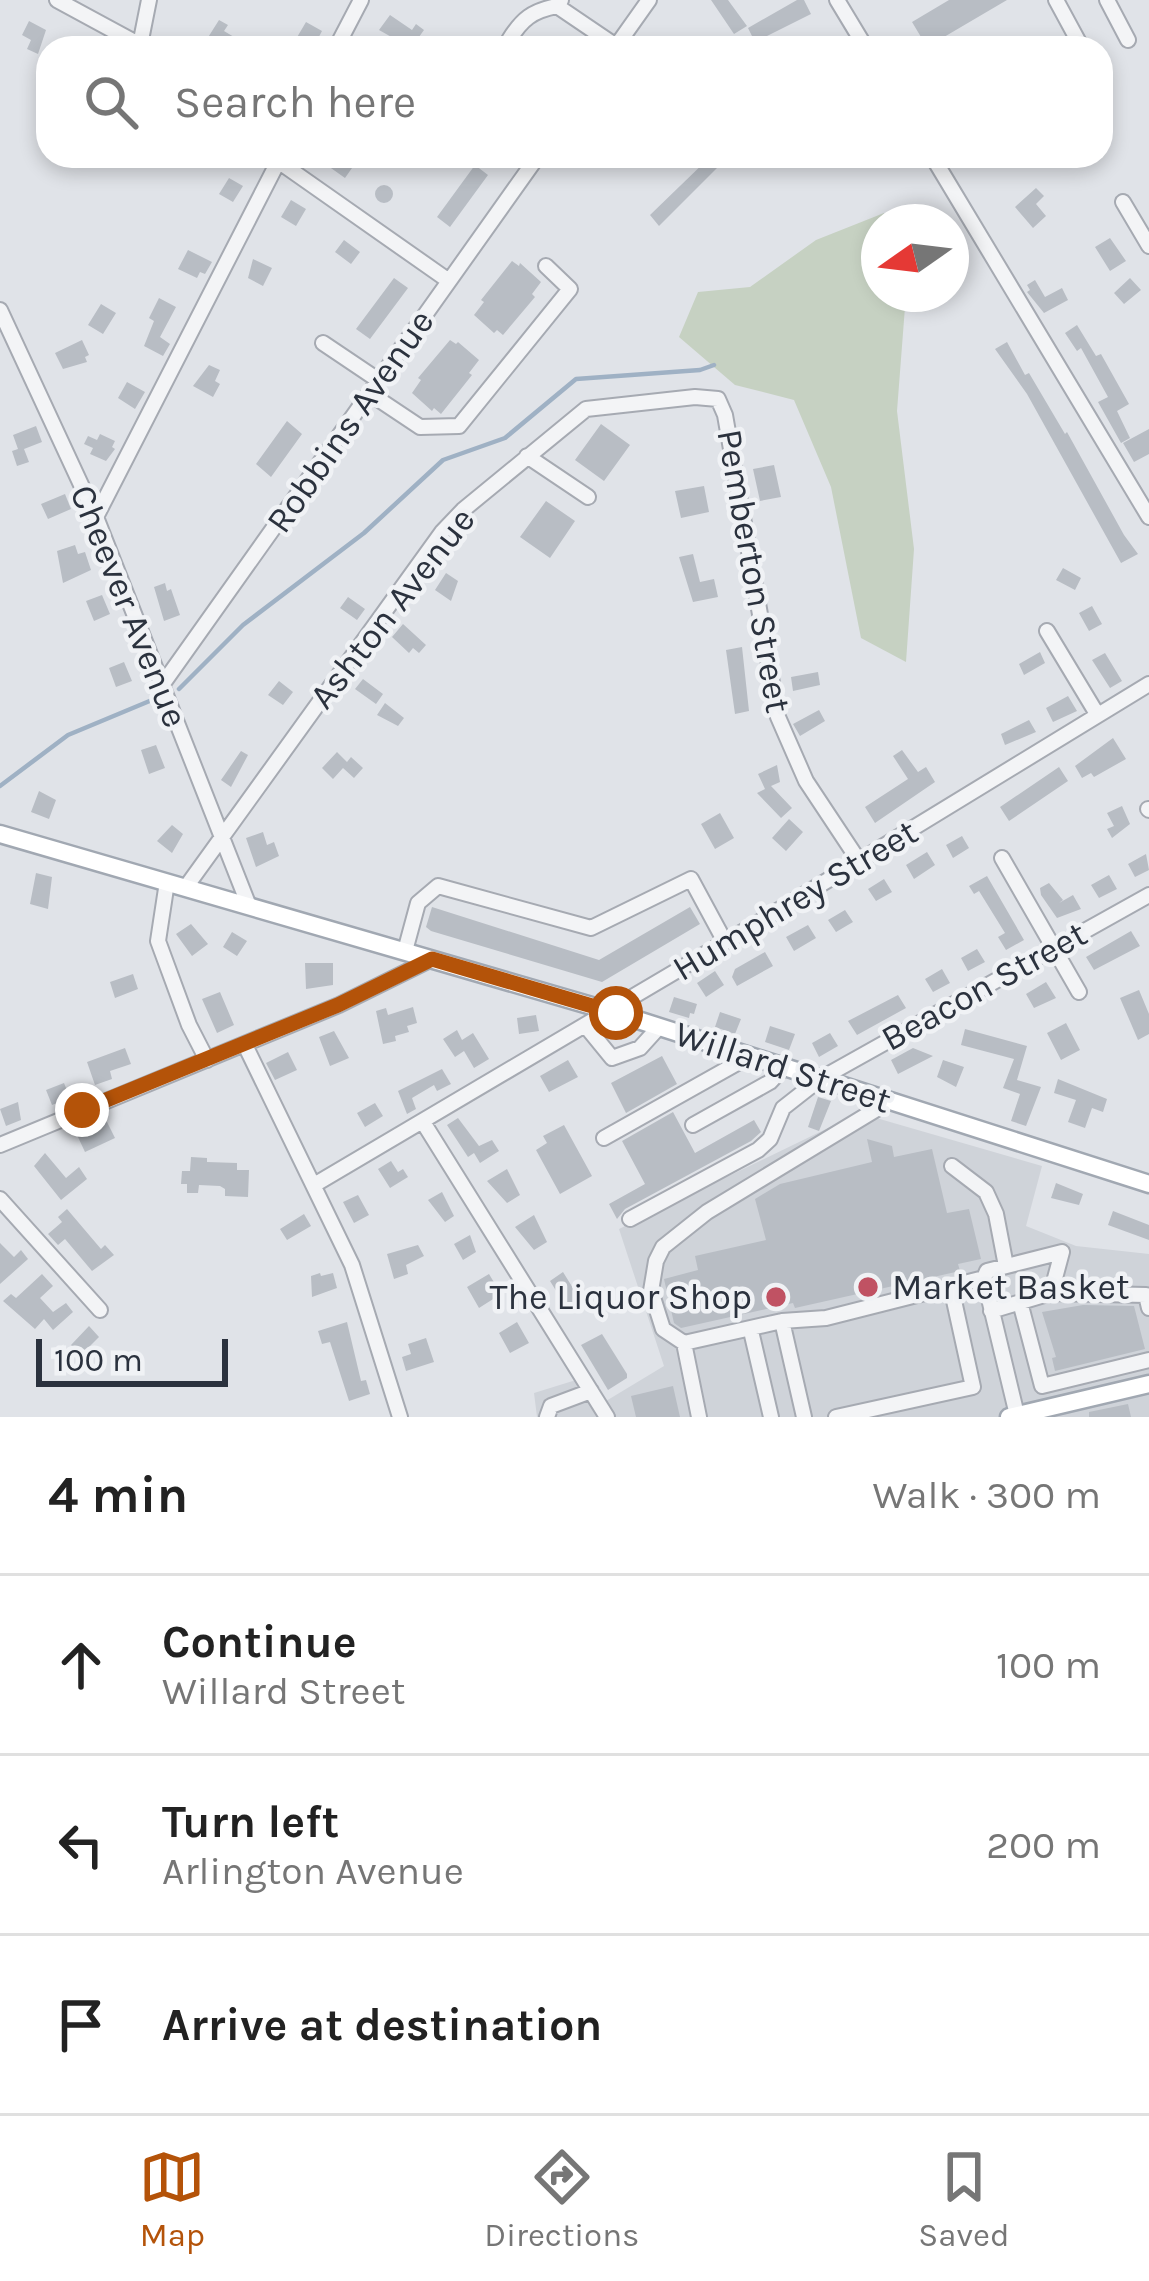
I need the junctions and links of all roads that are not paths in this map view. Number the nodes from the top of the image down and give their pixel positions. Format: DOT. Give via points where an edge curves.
graph roads {
  1 [pos="57,0"];
  2 [pos="149,0"];
  3 [pos="361,0"];
  4 [pos="649,0"];
  5 [pos="837,0"];
  6 [pos="1056,0"];
  7 [pos="1107,0"];
  8 [pos="559,3"];
  9 [pos="124,36"];
  10 [pos="144,36"];
  11 [pos="342,36"];
  12 [pos="512,36"];
  13 [pos="602,36"];
  14 [pos="624,36"];
  15 [pos="859,36"];
  16 [pos="1076,36"];
  17 [pos="1128,40"];
  18 [pos="274,168"];
  19 [pos="292,168"];
  20 [pos="529,168"];
  21 [pos="939,168"];
  22 [pos="1123,202"];
  23 [pos="1149,246"];
  24 [pos="546,266"];
  25 [pos="449,281"];
  26 [pos="0,310"];
  27 [pos="323,343"];
  28 [pos="374,387"];
  29 [pos="722,405"];
  30 [pos="527,455"];
  31 [pos="589,497"];
  32 [pos="96,517"];
  33 [pos="1149,517"];
  34 [pos="1047,631"];
  35 [pos="1149,684"];
  36 [pos="162,685"];
  37 [pos="1097,714"];
  38 [pos="0,834"];
  39 [pos="222,836"];
  40 [pos="1002,858"];
  41 [pos="860,861"];
  42 [pos="167,882"];
  43 [pos="186,887"];
  44 [pos="1149,895"];
  45 [pos="249,905"];
  46 [pos="725,942"];
  47 [pos="1054,947"];
  48 [pos="404,952"];
  49 [pos="432,959"];
  50 [pos="1079,992"];
  51 [pos="607,1011"];
  52 [pos="585,1024"];
  53 [pos="659,1027"];
  54 [pos="245,1045"];
  55 [pos="750,1056"];
  56 [pos="207,1060"];
  57 [pos="784,1067"];
  58 [pos="820,1078"];
  59 [pos="890,1101"];
  60 [pos="423,1122"];
  61 [pos="693,1125"];
  62 [pos="604,1138"];
  63 [pos="0,1144"];
  64 [pos="952,1166"];
  65 [pos="1149,1184"];
  66 [pos="314,1185"];
  67 [pos="0,1198"];
  68 [pos="630,1219"];
  69 [pos="1006,1266"];
  70 [pos="983,1278"];
  71 [pos="951,1287"];
  72 [pos="1051,1293"];
  73 [pos="1020,1302"];
  74 [pos="1149,1308"];
  75 [pos="100,1310"];
  76 [pos="992,1311"];
  77 [pos="782,1321"];
  78 [pos="751,1330"];
  79 [pos="684,1343"];
  80 [pos="1149,1360"];
  81 [pos="1149,1384"];
  82 [pos="591,1391"];
  83 [pos="563,1400"];
  84 [pos="1085,1408"];
  85 [pos="1043,1413"];
  86 [pos="1013,1416"];
  87 [pos="400,1417"];
  88 [pos="547,1417"];
  89 [pos="566,1417"];
  90 [pos="608,1417"];
  91 [pos="699,1417"];
  92 [pos="772,1417"];
  93 [pos="804,1417"];
  94 [pos="836,1417"];
  1 -- 9 [label="street"];
  2 -- 10 [label="street"];
  3 -- 11 [label="street"];
  4 -- 14 [label="street"];
  5 -- 15 [label="street"];
  6 -- 16 [label="street"];
  7 -- 17 [label="street"];
  8 -- 12 [label="street" via="532,12"];
  8 -- 13 [label="street"];
  18 -- 32 [label="street"];
  19 -- 25 [label="street"];
  20 -- 25 [label="street, Robbins Avenue"];
  21 -- 33 [label="street"];
  22 -- 23 [label="street"];
  24 -- 28 [label="street" via="570,289 459,426 420,428"];
  25 -- 28 [label="street, Robbins Avenue"];
  26 -- 32 [label="street, Cheever Avenue"];
  27 -- 28 [label="street"];
  28 -- 36 [label="street, Robbins Avenue"];
  29 -- 30 [label="street, Ashton Avenue" via="695,397 599,406"];
  29 -- 41 [label="street, Pemberton Street" via="778,717 806,781"];
  30 -- 31 [label="street"];
  30 -- 39 [label="street, Ashton Avenue" via="442,532"];
  32 -- 36 [label="street, Cheever Avenue"];
  34 -- 37 [label="street"];
  35 -- 37 [label="street, Humphrey Street"];
  36 -- 39 [label="street, Cheever Avenue"];
  37 -- 41 [label="street, Humphrey Street"];
  38 -- 42 [label="main road, Willard Street"];
  39 -- 43 [label="street, Ashton Avenue"];
  39 -- 45 [label="street, Cheever Avenue"];
  40 -- 47 [label="street"];
  41 -- 46 [label="street, Humphrey Street"];
  42 -- 43 [label="main road, Willard Street"];
  42 -- 56 [label="street" via="158,941"];
  43 -- 45 [label="main road, Willard Street"];
  44 -- 47 [label="street, Beacon Street"];
  45 -- 48 [label="main road, Willard Street"];
  46 -- 48 [label="street" via="691,879 591,928 438,886 418,902"];
  46 -- 51 [label="street, Humphrey Street"];
  47 -- 50 [label="street"];
  47 -- 58 [label="street, Beacon Street"];
  48 -- 49 [label="main road, Willard Street"];
  49 -- 51 [label="main road, Willard Street"];
  49 -- 54 [label="street"];
  51 -- 52 [label="street, Humphrey Street"];
  51 -- 53 [label="main road, Willard Street"];
  52 -- 53 [label="street" via="612,1058 640,1048"];
  52 -- 60 [label="street, Humphrey Street"];
  53 -- 55 [label="main road, Willard Street"];
  54 -- 56 [label="street"];
  54 -- 66 [label="street"];
  55 -- 57 [label="main road, Willard Street"];
  55 -- 62 [label="street"];
  56 -- 63 [label="street"];
  57 -- 58 [label="main road, Willard Street"];
  57 -- 61 [label="street"];
  58 -- 59 [label="main road, Willard Street"];
  58 -- 68 [label="street, Beacon Street" via="783,1108 758,1150"];
  59 -- 65 [label="main road, Willard Street"];
  59 -- 79 [label="street" via="663,1247 651,1291 663,1329"];
  60 -- 66 [label="street, Humphrey Street"];
  60 -- 82 [label="street"];
  64 -- 69 [label="street" via="986,1192"];
  66 -- 87 [label="street" via="352,1265"];
  67 -- 75 [label="street"];
  69 -- 70 [label="street"];
  69 -- 72 [label="street" via="1062,1252"];
  70 -- 71 [label="street"];
  70 -- 76 [label="street"];
  71 -- 77 [label="street"];
  71 -- 94 [label="street" via="974,1387"];
  72 -- 73 [label="street"];
  72 -- 74 [label="street" via="1146,1295"];
  73 -- 76 [label="street"];
  73 -- 80 [label="street" via="1042,1386"];
  76 -- 86 [label="street"];
  77 -- 78 [label="street"];
  77 -- 93 [label="street"];
  78 -- 79 [label="street"];
  78 -- 92 [label="street"];
  79 -- 91 [label="street"];
  81 -- 84 [label="main road"];
  82 -- 83 [label="street"];
  82 -- 90 [label="street"];
  83 -- 88 [label="street"];
  83 -- 89 [label="street"];
  84 -- 85 [label="main road"];
  85 -- 86 [label="main road"];
}
